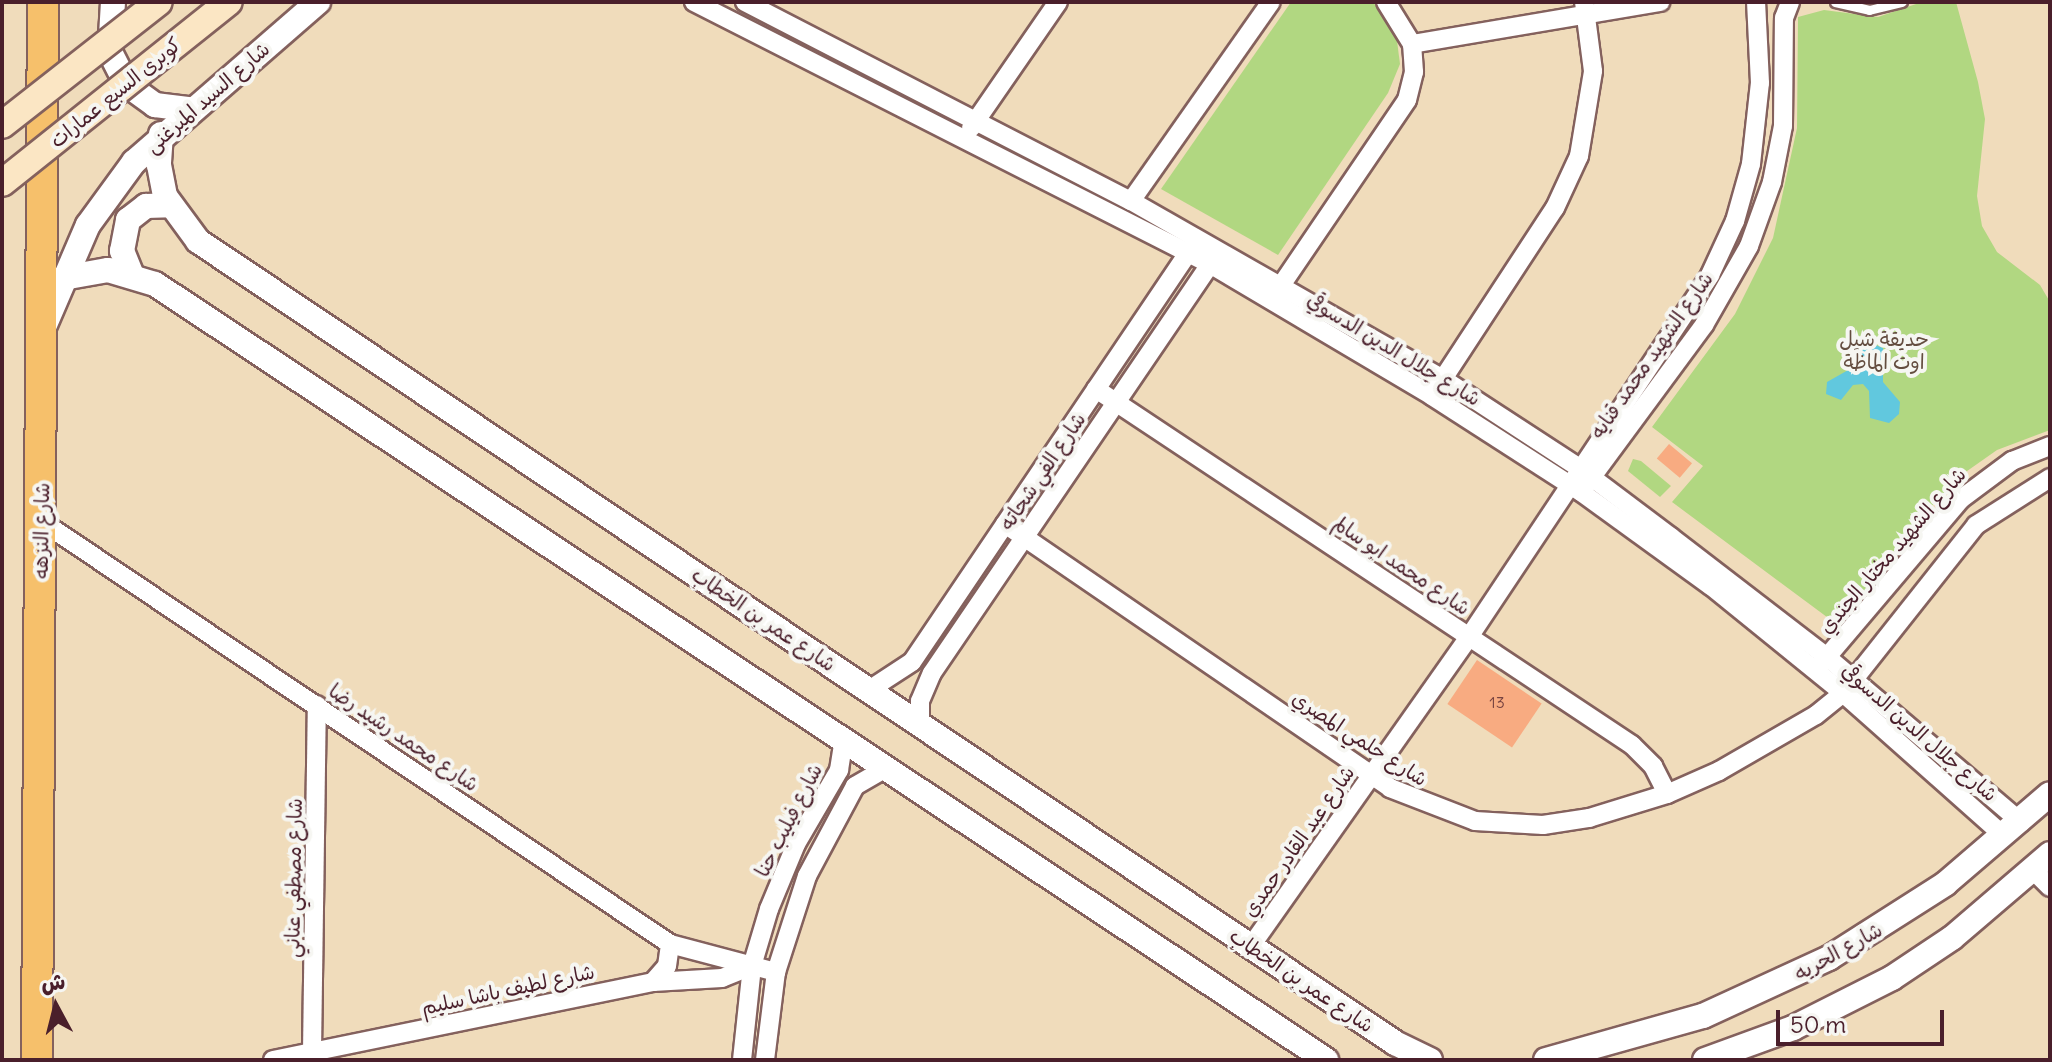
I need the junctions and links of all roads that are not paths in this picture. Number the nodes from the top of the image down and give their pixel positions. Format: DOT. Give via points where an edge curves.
graph roads {
  1 [pos="43,2"];
  2 [pos="113,2"];
  3 [pos="159,2"];
  4 [pos="229,2"];
  5 [pos="318,2"];
  6 [pos="694,2"];
  7 [pos="745,2"];
  8 [pos="1058,2"];
  9 [pos="1271,2"];
  10 [pos="1386,2"];
  11 [pos="1660,2"];
  12 [pos="1756,2"];
  13 [pos="1835,2"];
  14 [pos="1902,2"];
  15 [pos="1785,3"];
  16 [pos="719,7"];
  17 [pos="1586,8"];
  18 [pos="1412,44"];
  19 [pos="190,109"];
  20 [pos="976,120"];
  21 [pos="2,125"];
  22 [pos="161,134"];
  23 [pos="963,141"];
  24 [pos="2,183"];
  25 [pos="1131,201"];
  26 [pos="170,205"];
  27 [pos="1193,245"];
  28 [pos="1215,257"];
  29 [pos="131,273"];
  30 [pos="63,278"];
  31 [pos="1282,284"];
  32 [pos="43,330"];
  33 [pos="1443,379"];
  34 [pos="1096,389"];
  35 [pos="1432,396"];
  36 [pos="1116,402"];
  37 [pos="2050,446"];
  38 [pos="2050,478"];
  39 [pos="1580,480"];
  40 [pos="41,521"];
  41 [pos="1005,524"];
  42 [pos="1024,537"];
  43 [pos="1469,637"];
  44 [pos="1822,664"];
  45 [pos="1848,686"];
  46 [pos="869,690"];
  47 [pos="317,705"];
  48 [pos="920,724"];
  49 [pos="844,740"];
  50 [pos="886,768"];
  51 [pos="1371,775"];
  52 [pos="1667,794"];
  53 [pos="2050,794"];
  54 [pos="2013,829"];
  55 [pos="2044,870"];
  56 [pos="670,944"];
  57 [pos="1251,946"];
  58 [pos="752,966"];
  59 [pos="776,972"];
  60 [pos="653,982"];
  61 [pos="312,1052"];
  62 [pos="1553,1059"];
  63 [pos="37,1060"];
  64 [pos="273,1060"];
  65 [pos="742,1060"];
  66 [pos="765,1060"];
  67 [pos="1326,1060"];
  68 [pos="1430,1060"];
  69 [pos="1705,1060"];
  1 -- 32 [label="main road, شارع النزهه"];
  2 -- 19 [label="street" via="110,52 126,84 155,105"];
  3 -- 21 [label="main road, bridge"];
  4 -- 24 [label="main road, كوبرى السبع عمارات, bridge"];
  5 -- 19 [label="street, شارع السيد الميرغنى"];
  6 -- 16 [label="street, شارع جلال الدين الدسوقي"];
  7 -- 20 [label="street, شارع جلال الدين الدسوقي"];
  8 -- 20 [label="street"];
  9 -- 25 [label="street"];
  10 -- 18 [label="street"];
  11 -- 17 [label="street"];
  12 -- 39 [label="street, شارع الشهيد محمد قنايه" via="1759,109 1735,221 1690,307"];
  13 -- 14 [label="lane" via="1869,10"];
  15 -- 39 [label="street, شارع الشهيد محمد قنايه" via="1783,126 1772,182 1749,246 1704,325"];
  16 -- 23 [label="street, شارع جلال الدين الدسوقي"];
  17 -- 18 [label="street"];
  17 -- 33 [label="street" via="1593,71 1579,156 1555,208"];
  18 -- 31 [label="street" via="1412,86 1401,112"];
  19 -- 22 [label="street, شارع السيد الميرغنى"];
  20 -- 23 [label="street"];
  20 -- 25 [label="street, شارع جلال الدين الدسوقي"];
  22 -- 26 [label="street, شارع عمر بن الخطاب" via="159,165"];
  22 -- 30 [label="street, شارع السيد الميرغنى" via="98,209"];
  23 -- 27 [label="street, شارع جلال الدين الدسوقي"];
  25 -- 27 [label="street, شارع جلال الدين الدسوقي"];
  26 -- 29 [label="street" via="146,206 128,220 122,251"];
  26 -- 46 [label="street, شارع عمر بن الخطاب" via="198,241"];
  27 -- 28 [label="street, شارع جلال الدين الدسوقي"];
  27 -- 34 [label="street, شارع الفي شحاته"];
  28 -- 31 [label="street, شارع جلال الدين الدسوقي"];
  28 -- 35 [label="street, شارع جلال الدين الدسوقي"];
  28 -- 36 [label="street, شارع الفي شحاته"];
  29 -- 30 [label="street" via="97,269"];
  29 -- 49 [label="street"];
  30 -- 32 [label="street, شارع السيد الميرغنى"];
  31 -- 33 [label="street, شارع جلال الدين الدسوقي"];
  32 -- 40 [label="main road, شارع النزهه"];
  33 -- 35 [label="street"];
  33 -- 39 [label="street, شارع جلال الدين الدسوقي"];
  34 -- 36 [label="street, شارع محمد ابو سالم"];
  34 -- 41 [label="street, شارع الفي شحاته"];
  35 -- 39 [label="street, شارع جلال الدين الدسوقي"];
  36 -- 42 [label="street, شارع الفي شحاته"];
  36 -- 43 [label="street, شارع محمد ابو سالم"];
  37 -- 44 [label="street, شارع الشهيد مختار الجندي" via="2012,461 1961,499"];
  38 -- 45 [label="street, شارع حلمي المصري" via="1976,525"];
  39 -- 43 [label="street, شارع عبد القادر حمدي"];
  39 -- 44 [label="street, شارع جلال الدين الدسوقي"];
  40 -- 47 [label="street, شارع محمد رشيد رضا"];
  40 -- 63 [label="main road, شارع النزهه"];
  41 -- 42 [label="street, شارع حلمي المصري"];
  41 -- 46 [label="street, شارع الفي شحاته" via="912,662"];
  42 -- 48 [label="street, شارع الفي شحاته" via="927,680"];
  42 -- 51 [label="street, شارع حلمي المصري"];
  43 -- 51 [label="street, شارع عبد القادر حمدي"];
  43 -- 52 [label="street, شارع محمد ابو سالم" via="1640,751"];
  44 -- 45 [label="street, شارع جلال الدين الدسوقي"];
  45 -- 52 [label="street, شارع حلمي المصري" via="1768,744"];
  45 -- 54 [label="street, شارع جلال الدين الدسوقي"];
  46 -- 48 [label="street, شارع عمر بن الخطاب"];
  47 -- 56 [label="street, شارع محمد رشيد رضا"];
  47 -- 61 [label="street, شارع مصطفي عناني"];
  48 -- 57 [label="street, شارع عمر بن الخطاب"];
  49 -- 50 [label="street"];
  49 -- 58 [label="street, شارع فيليب حنا" via="839,770 777,887"];
  50 -- 59 [label="street, شارع فيليب حنا" via="855,786 827,833 798,898"];
  50 -- 67 [label="street"];
  51 -- 52 [label="street, شارع حلمي المصري" via="1431,808 1475,821 1521,826 1589,818"];
  51 -- 57 [label="street, شارع عبد القادر حمدي"];
  53 -- 54 [label="street, شارع الحريه"];
  54 -- 62 [label="street, شارع الحريه" via="1889,923 1788,979 1670,1027"];
  55 -- 69 [label="street" via="1892,978 1793,1028"];
  56 -- 58 [label="street, شارع محمد رشيد رضا"];
  56 -- 60 [label="street" via="667,966"];
  57 -- 68 [label="street, شارع عمر بن الخطاب" via="1395,1043"];
  58 -- 59 [label="street, شارع محمد رشيد رضا"];
  58 -- 60 [label="street, شارع لطيف باشا سليم" via="722,978"];
  58 -- 65 [label="street, شارع فيليب حنا"];
  59 -- 66 [label="street, شارع فيليب حنا"];
  60 -- 61 [label="street, شارع لطيف باشا سليم"];
  61 -- 64 [label="street, شارع لطيف باشا سليم"];
}
